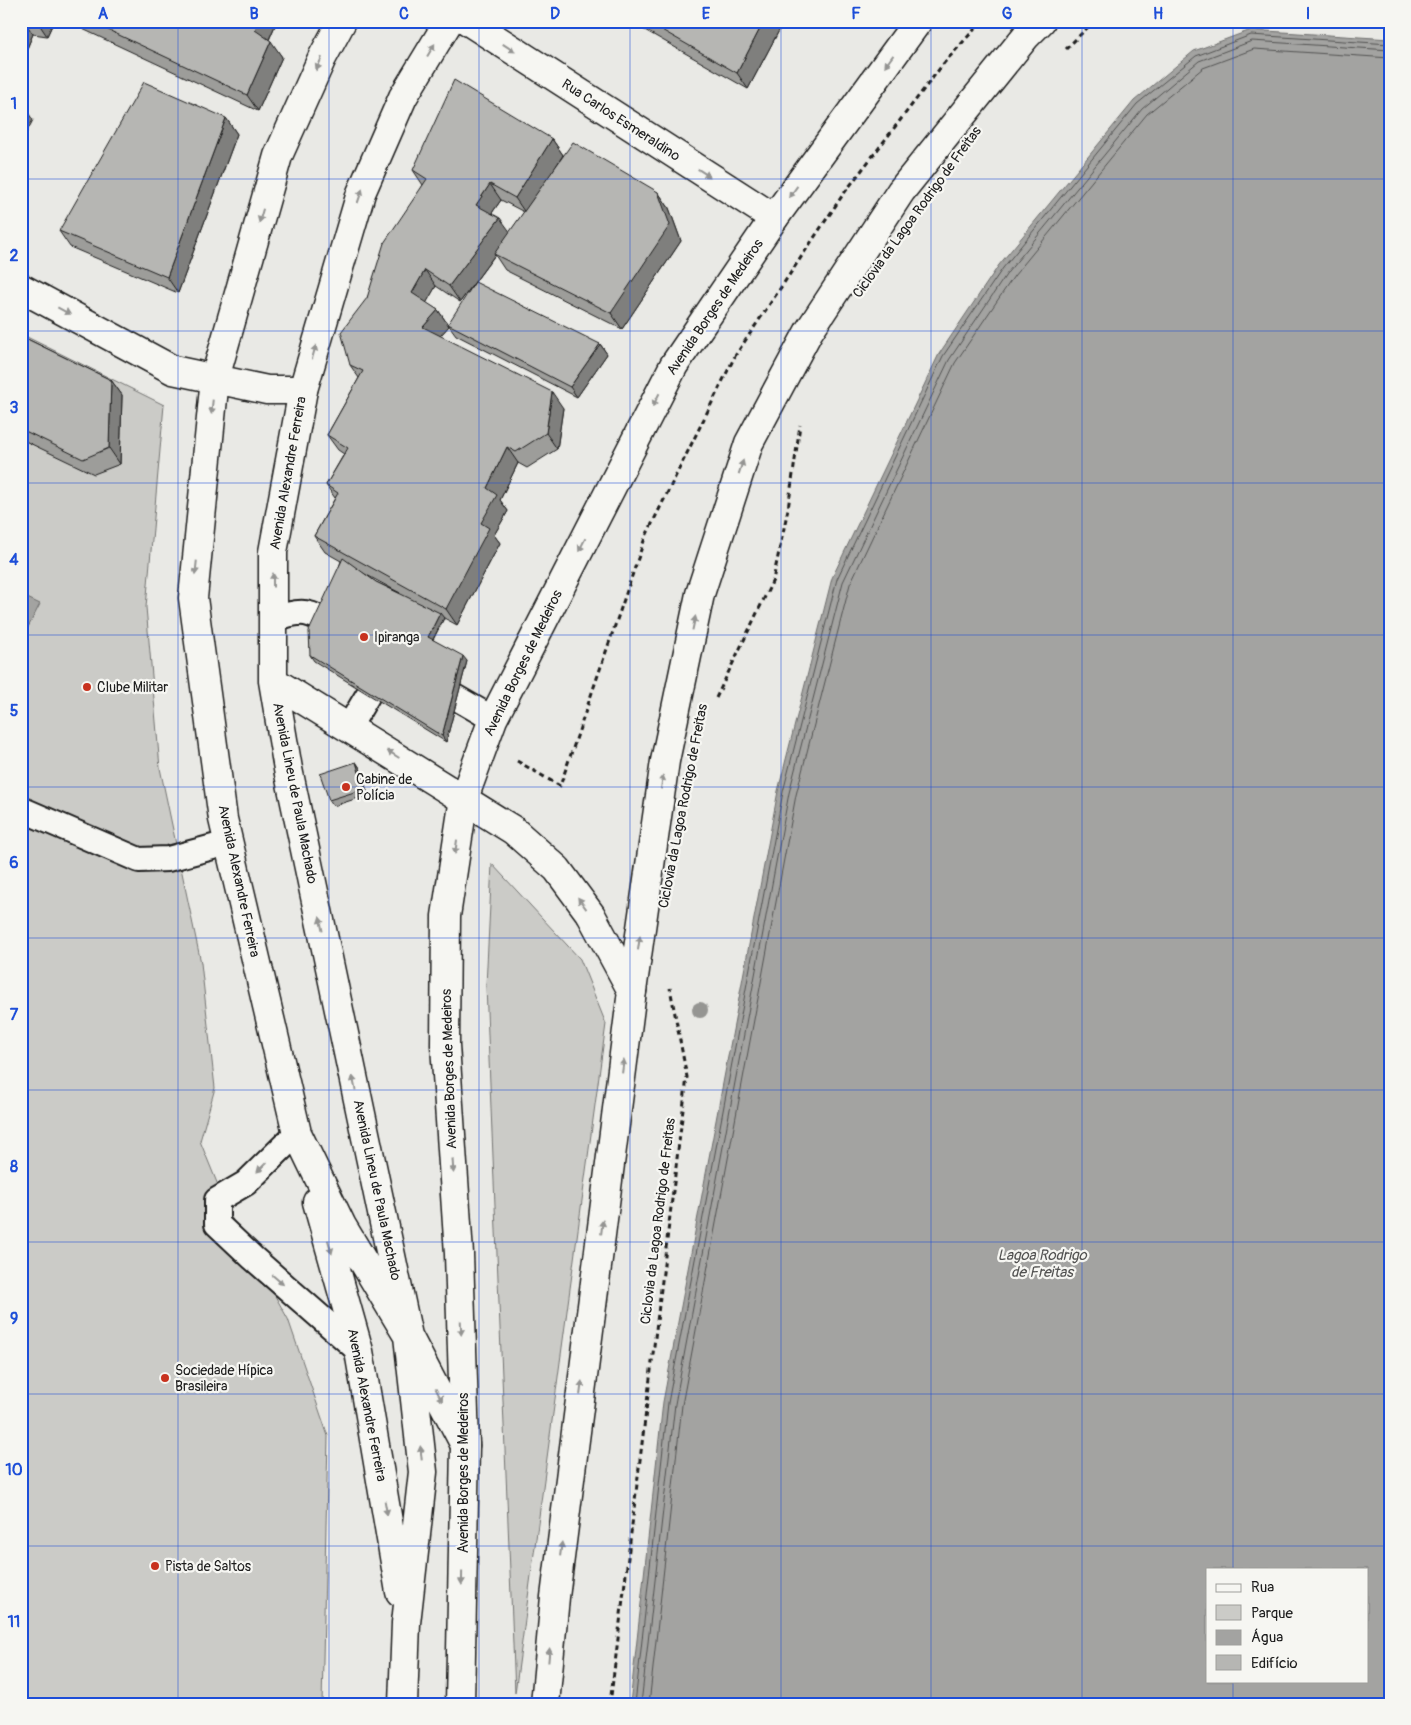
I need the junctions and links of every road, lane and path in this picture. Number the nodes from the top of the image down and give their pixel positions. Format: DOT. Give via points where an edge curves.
graph roads {
  1 [pos="342,21"];
  2 [pos="449,21"];
  3 [pos="468,21"];
  4 [pos="918,21"];
  5 [pos="1041,21"];
  6 [pos="1094,21"];
  7 [pos="1060,55"];
  8 [pos="774,218"];
  9 [pos="21,288"];
  10 [pos="214,378"];
  11 [pos="303,390"];
  12 [pos="800,423"];
  13 [pos="273,620"];
  14 [pos="388,659"];
  15 [pos="274,681"];
  16 [pos="715,701"];
  17 [pos="493,719"];
  18 [pos="349,727"];
  19 [pos="464,798"];
  20 [pos="21,809"];
  21 [pos="228,843"];
  22 [pos="668,983"];
  23 [pos="632,991"];
  24 [pos="297,1132"];
  25 [pos="408,1336"];
  26 [pos="359,1351"];
  27 [pos="465,1445"];
  28 [pos="406,1624"];
  29 [pos="403,1704"];
  30 [pos="460,1704"];
  31 [pos="545,1704"];
  32 [pos="610,1704"];
  1 -- 10 [label="main road, Avenida Alexandre Ferreira, one-way" via="278,156"];
  11 -- 2 [label="main road, Avenida Alexandre Ferreira, one-way" via="360,193 403,97"];
  3 -- 8 [label="main road, Rua Carlos Esmeraldino, one-way"];
  4 -- 8 [label="main road, Avenida Borges de Medeiros, one-way"];
  23 -- 5 [label="main road, one-way" via="665,761 700,594 749,443 809,331 901,191"];
  6 -- 7 [label="path"];
  8 -- 17 [label="main road, Avenida Borges de Medeiros, one-way" via="674,365"];
  9 -- 10 [label="main road, one-way" via="173,370"];
  10 -- 11 [label="main road" via="267,390"];
  10 -- 21 [label="main road, Avenida Alexandre Ferreira, one-way" via="193,598"];
  13 -- 11 [label="main road, Avenida Alexandre Ferreira, one-way" via="273,552"];
  12 -- 16 [label="path, Ciclovia da Lagoa Rodrigo de Freitas" via="788,509 773,580"];
  13 -- 14 [label="lane" via="295,612 307,612"];
  13 -- 15 [label="main road, Avenida Alexandre Ferreira"];
  14 -- 17 [label="lane"];
  14 -- 18 [label="lane"];
  15 -- 18 [label="main road"];
  25 -- 15 [label="main road, Avenida Lineu de Paula Machado, one-way" via="288,769"];
  17 -- 19 [label="main road, Avenida Borges de Medeiros"];
  19 -- 18 [label="main road, one-way"];
  23 -- 19 [label="main road, one-way" via="591,915 557,869 513,830"];
  19 -- 27 [label="main road, Avenida Borges de Medeiros, one-way" via="446,916 446,1045 459,1254"];
  20 -- 21 [label="lane" via="139,860 168,859"];
  21 -- 24 [label="main road, Avenida Alexandre Ferreira"];
  22 -- 32 [label="path, Ciclovia da Lagoa Rodrigo de Freitas" via="687,1077"];
  31 -- 23 [label="main road, one-way" via="555,1598"];
  24 -- 25 [label="main road, Avenida Alexandre Ferreira" via="342,1226"];
  24 -- 26 [label="main road, Avenida Alexandre Ferreira, one-way"];
  24 -- 26 [label="lane, one-way" via="246,1183 217,1200 217,1224"];
  25 -- 27 [label="main road, Avenida Alexandre Ferreira, one-way"];
  28 -- 25 [label="main road, Avenida Lineu de Paula Machado, one-way" via="423,1472"];
  26 -- 28 [label="main road, Avenida Alexandre Ferreira, one-way"];
  27 -- 30 [label="main road, Avenida Borges de Medeiros, one-way"];
  28 -- 29 [label="main road, Avenida Lineu de Paula Machado"];
}
